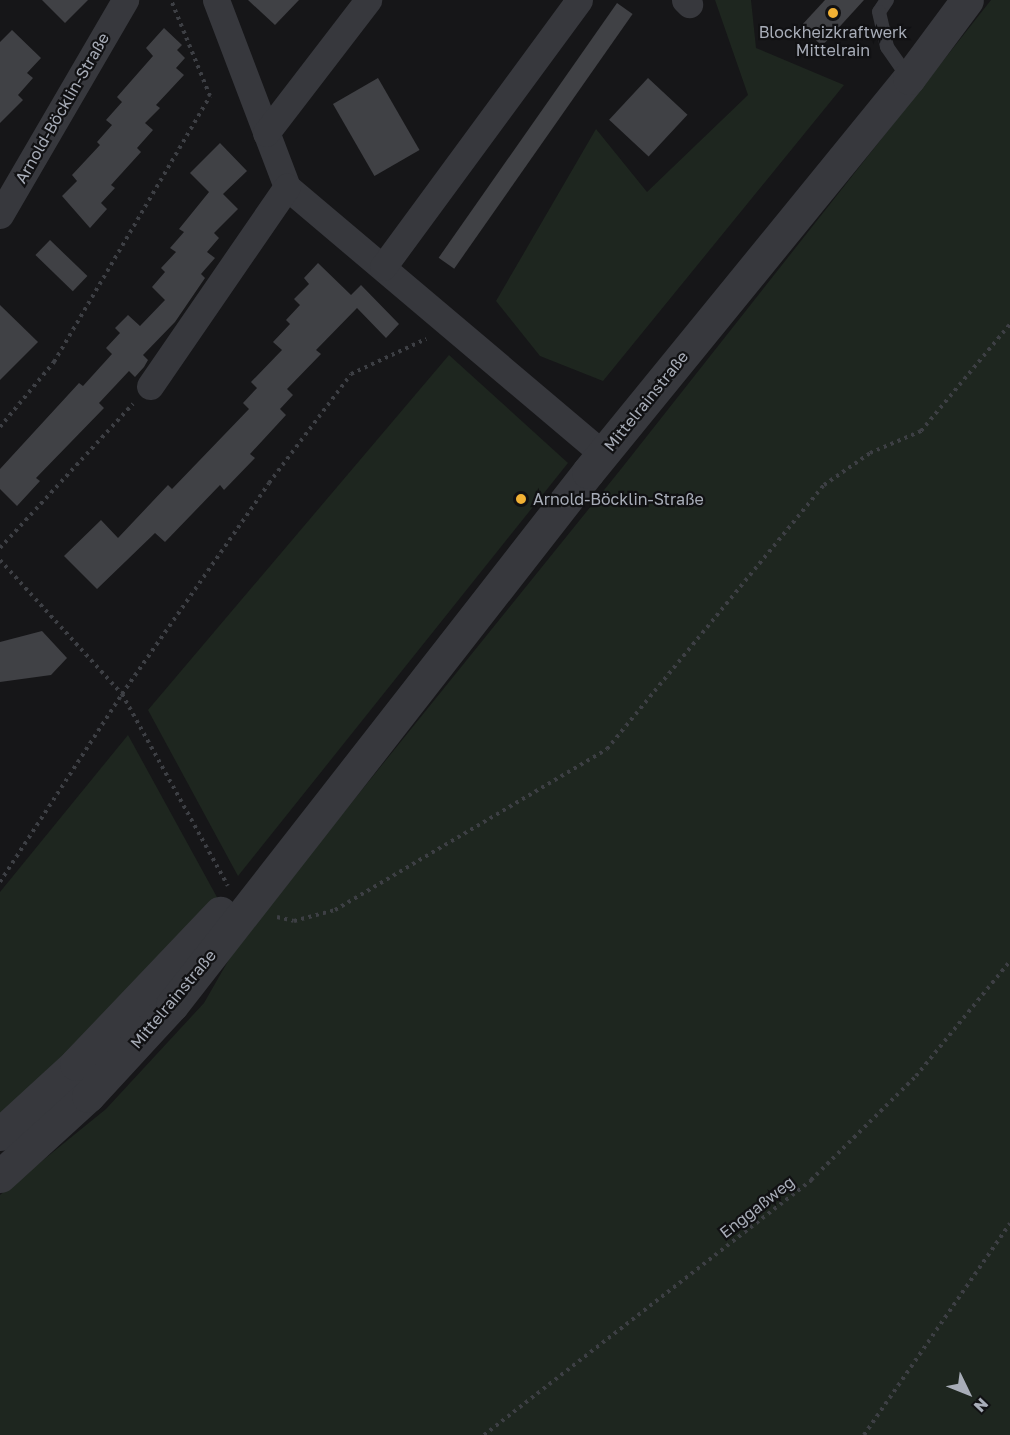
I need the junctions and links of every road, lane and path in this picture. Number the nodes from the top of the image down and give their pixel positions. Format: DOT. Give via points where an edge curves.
graph roads {
  1 [pos="125,0"];
  2 [pos="171,0"];
  3 [pos="216,0"];
  4 [pos="368,0"];
  5 [pos="579,0"];
  6 [pos="886,0"];
  7 [pos="967,0"];
  8 [pos="909,78"];
  9 [pos="266,133"];
  10 [pos="288,187"];
  11 [pos="0,215"];
  12 [pos="383,267"];
  13 [pos="1010,324"];
  14 [pos="437,334"];
  15 [pos="150,386"];
  16 [pos="0,427"];
  17 [pos="603,454"];
  18 [pos="0,548"];
  19 [pos="0,560"];
  20 [pos="122,694"];
  21 [pos="0,882"];
  22 [pos="240,903"];
  23 [pos="1010,961"];
  24 [pos="0,1134"];
  25 [pos="0,1176"];
  26 [pos="1010,1222"];
  27 [pos="484,1435"];
  28 [pos="864,1435"];
  1 -- 11 [label="street, Arnold-Böcklin-Straße"];
  2 -- 16 [label="path" via="210,96 54,362"];
  3 -- 9 [label="street"];
  4 -- 9 [label="street"];
  5 -- 12 [label="street"];
  6 -- 8 [label="lane" via="879,12 887,47"];
  7 -- 8 [label="street, Mittelrainstraße"];
  8 -- 17 [label="street, Mittelrainstraße"];
  9 -- 10 [label="street"];
  10 -- 12 [label="street"];
  10 -- 15 [label="street"];
  12 -- 17 [label="street"];
  13 -- 22 [label="path" via="921,431 870,453 824,485 608,749 335,910 294,921"];
  14 -- 20 [label="path" via="351,374 269,483"];
  15 -- 18 [label="path"];
  17 -- 22 [label="street, Mittelrainstraße" via="327,804"];
  19 -- 20 [label="path"];
  20 -- 21 [label="path"];
  20 -- 22 [label="path"];
  22 -- 24 [label="street, Mittelrainstraße"];
  22 -- 25 [label="street, Mittelrainstraße" via="172,1005 88,1096"];
  23 -- 27 [label="path, Enggaßweg" via="916,1076 811,1179"];
  26 -- 28 [label="path"];
}
